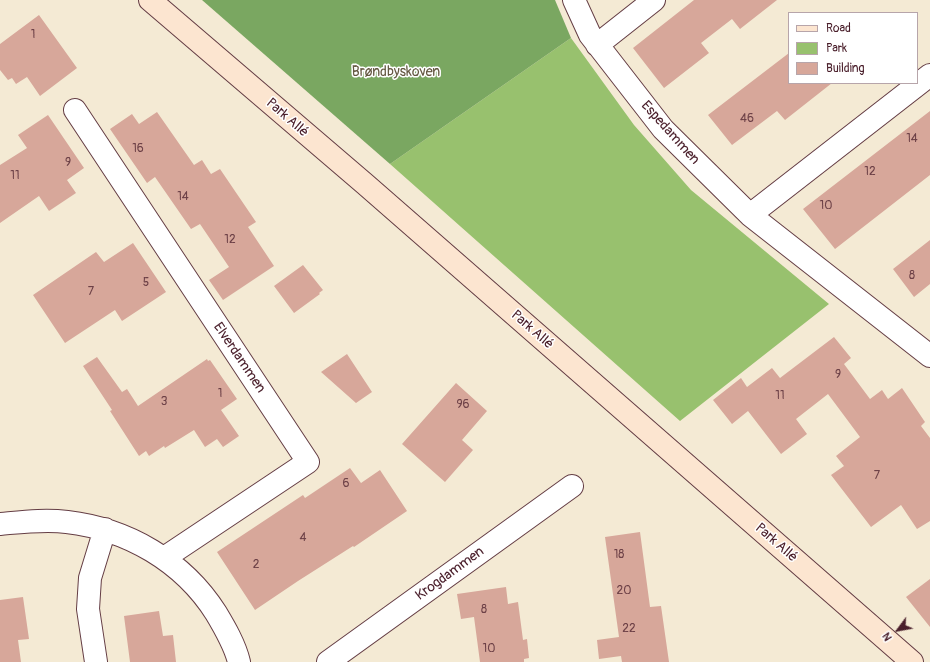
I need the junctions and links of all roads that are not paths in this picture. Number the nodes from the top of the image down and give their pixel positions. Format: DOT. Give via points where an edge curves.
graph roads {
  1 [pos="150,0"];
  2 [pos="574,0"];
  3 [pos="654,0"];
  4 [pos="597,45"];
  5 [pos="930,75"];
  6 [pos="74,110"];
  7 [pos="750,215"];
  8 [pos="930,356"];
  9 [pos="572,486"];
  10 [pos="0,524"];
  11 [pos="105,529"];
  12 [pos="164,558"];
  13 [pos="96,662"];
  14 [pos="240,662"];
  15 [pos="328,662"];
  16 [pos="912,662"];
  1 -- 16 [label="street, Park Allé"];
  2 -- 4 [label="street, Espedammen"];
  3 -- 4 [label="street"];
  4 -- 7 [label="street, Espedammen" via="663,129"];
  5 -- 7 [label="street"];
  6 -- 12 [label="street, Elverdammen" via="308,462"];
  7 -- 8 [label="street, Espedammen"];
  9 -- 15 [label="street, Krogdammen"];
  10 -- 11 [label="street" via="66,522"];
  11 -- 12 [label="street" via="136,542"];
  11 -- 13 [label="street" via="90,578 88,609"];
  12 -- 14 [label="street" via="188,579 209,603 226,630"];
}
